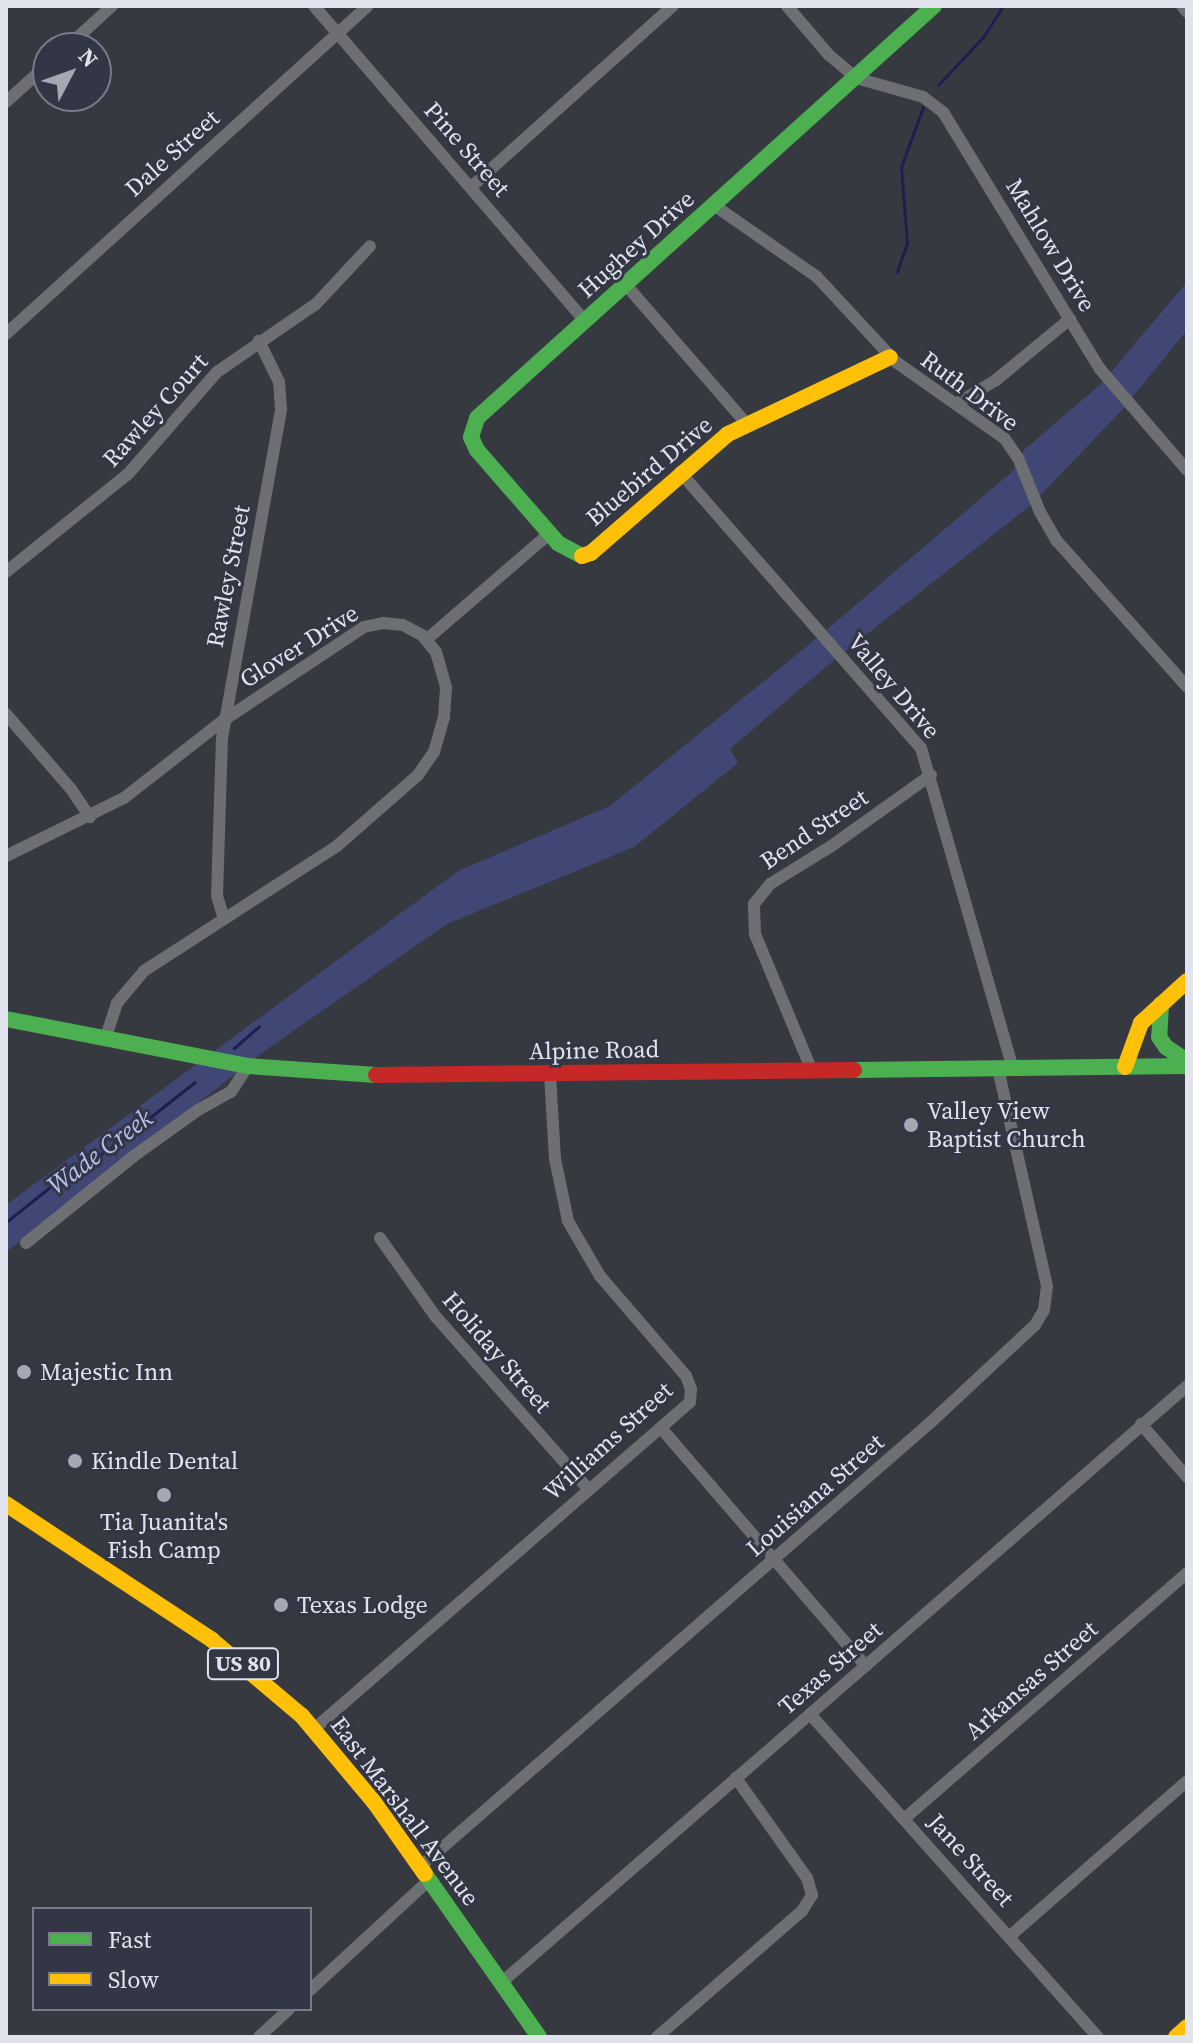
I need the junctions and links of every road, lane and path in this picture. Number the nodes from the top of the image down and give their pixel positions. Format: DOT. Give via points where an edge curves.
graph roads {
  1 [pos="112,6"];
  2 [pos="314,6"];
  3 [pos="368,6"];
  4 [pos="673,6"];
  5 [pos="787,6"];
  6 [pos="934,6"];
  7 [pos="1182,6"];
  8 [pos="1187,12"];
  9 [pos="84,32"];
  10 [pos="338,33"];
  11 [pos="32,78"];
  12 [pos="856,78"];
  13 [pos="6,102"];
  14 [pos="471,187"];
  15 [pos="715,206"];
  16 [pos="370,246"];
  17 [pos="626,285"];
  18 [pos="1070,319"];
  19 [pos="585,321"];
  20 [pos="6,334"];
  21 [pos="259,341"];
  22 [pos="890,357"];
  23 [pos="956,404"];
  24 [pos="747,424"];
  25 [pos="1187,470"];
  26 [pos="680,472"];
  27 [pos="550,533"];
  28 [pos="6,571"];
  29 [pos="426,640"];
  30 [pos="1187,687"];
  31 [pos="6,714"];
  32 [pos="224,720"];
  33 [pos="931,775"];
  34 [pos="90,817"];
  35 [pos="6,856"];
  36 [pos="224,919"];
  37 [pos="1187,981"];
  38 [pos="1161,1004"];
  39 [pos="6,1019"];
  40 [pos="105,1039"];
  41 [pos="1187,1064"];
  42 [pos="248,1066"];
  43 [pos="1125,1067"];
  44 [pos="1006,1068"];
  45 [pos="812,1071"];
  46 [pos="550,1074"];
  47 [pos="380,1238"];
  48 [pos="26,1243"];
  49 [pos="1187,1386"];
  50 [pos="1141,1424"];
  51 [pos="661,1428"];
  52 [pos="1187,1477"];
  53 [pos="588,1489"];
  54 [pos="6,1504"];
  55 [pos="773,1559"];
  56 [pos="1187,1573"];
  57 [pos="866,1666"];
  58 [pos="810,1714"];
  59 [pos="314,1729"];
  60 [pos="736,1778"];
  61 [pos="1187,1781"];
  62 [pos="904,1819"];
  63 [pos="424,1873"];
  64 [pos="1010,1936"];
  65 [pos="501,1983"];
  66 [pos="312,1988"];
  67 [pos="287,2011"];
  68 [pos="1187,2027"];
  69 [pos="259,2037"];
  70 [pos="539,2037"];
  71 [pos="657,2037"];
  72 [pos="1098,2037"];
  73 [pos="1176,2037"];
  1 -- 9 [label="street"];
  2 -- 10 [label="street, Pine Street"];
  3 -- 10 [label="street, Dale Street"];
  4 -- 14 [label="street"];
  5 -- 12 [label="street"];
  6 -- 12 [label="main road, Hughey Drive"];
  7 -- 8 [label="street"];
  10 -- 14 [label="street, Pine Street"];
  10 -- 20 [label="street, Dale Street"];
  11 -- 13 [label="street"];
  12 -- 15 [label="main road, Hughey Drive"];
  12 -- 18 [label="street, Mahlow Drive" via="923,97 943,112"];
  14 -- 19 [label="street, Pine Street"];
  15 -- 17 [label="main road, Hughey Drive"];
  15 -- 22 [label="street, Ruth Drive" via="828,286"];
  16 -- 21 [label="street, Rawley Court" via="316,304"];
  17 -- 19 [label="main road, Hughey Drive"];
  17 -- 24 [label="street"];
  18 -- 23 [label="street" via="990,385"];
  18 -- 25 [label="street, Mahlow Drive" via="1107,379"];
  19 -- 27 [label="main road, Hughey Drive" via="477,418 471,432 477,450"];
  21 -- 28 [label="street, Rawley Court" via="212,377 128,474"];
  21 -- 32 [label="street, Rawley Street" via="279,382 281,409"];
  22 -- 23 [label="street, Ruth Drive"];
  22 -- 24 [label="main road, Bluebird Drive"];
  23 -- 30 [label="street, Ruth Drive" via="1005,439 1057,541"];
  24 -- 26 [label="main road, Bluebird Drive" via="712,444"];
  26 -- 27 [label="main road, Bluebird Drive" via="584,557 570,554"];
  26 -- 33 [label="street, Valley Drive" via="913,737"];
  27 -- 29 [label="street"];
  29 -- 32 [label="street, Glover Drive" via="398,623 364,627"];
  29 -- 36 [label="street" via="442,666 446,702 441,734 423,768 347,838"];
  31 -- 34 [label="street"];
  32 -- 34 [label="street, Glover Drive" via="134,792"];
  32 -- 36 [label="street, Rawley Street" via="217,896"];
  33 -- 44 [label="street, Valley Drive"];
  33 -- 45 [label="street, Bend Street" via="770,884 754,904 755,934"];
  34 -- 35 [label="street, Glover Drive"];
  36 -- 40 [label="street" via="139,975 113,1009"];
  37 -- 38 [label="main road"];
  38 -- 41 [label="main road" via="1159,1037"];
  38 -- 43 [label="main road" via="1138,1028"];
  39 -- 40 [label="main road, Alpine Road"];
  40 -- 42 [label="main road, Alpine Road"];
  41 -- 43 [label="main road, Alpine Road"];
  42 -- 46 [label="main road, Alpine Road" via="359,1076"];
  42 -- 48 [label="street" via="231,1092 134,1156"];
  43 -- 44 [label="main road, Alpine Road"];
  44 -- 45 [label="main road, Alpine Road"];
  44 -- 55 [label="street, Louisiana Street" via="1047,1286 1042,1315 1026,1336"];
  45 -- 46 [label="main road, Alpine Road"];
  46 -- 51 [label="street, Williams Street" via="559,1188 574,1234 600,1276 691,1385 687,1406"];
  47 -- 53 [label="street, Holiday Street" via="436,1317"];
  49 -- 50 [label="street, Texas Street"];
  50 -- 52 [label="street"];
  50 -- 57 [label="street, Texas Street"];
  51 -- 53 [label="street, Williams Street"];
  51 -- 55 [label="street"];
  53 -- 59 [label="street, Williams Street"];
  54 -- 59 [label="main road, East Marshall Avenue / US 80" via="212,1640 264,1680"];
  55 -- 57 [label="street"];
  55 -- 63 [label="street, Louisiana Street"];
  56 -- 62 [label="street, Arkansas Street"];
  57 -- 58 [label="street, Texas Street"];
  58 -- 60 [label="street, Texas Street"];
  58 -- 62 [label="street, Jane Street"];
  59 -- 63 [label="main road, East Marshall Avenue / US 80" via="362,1785"];
  60 -- 65 [label="street, Texas Street"];
  60 -- 71 [label="street" via="812,1892 802,1911"];
  61 -- 64 [label="street"];
  62 -- 64 [label="street, Jane Street"];
  63 -- 65 [label="main road, East Marshall Avenue / US 80"];
  63 -- 66 [label="street, Louisiana Street"];
  64 -- 72 [label="street, Jane Street"];
  65 -- 70 [label="main road, East Marshall Avenue / US 80"];
  67 -- 69 [label="street"];
  68 -- 73 [label="main road"];
}
